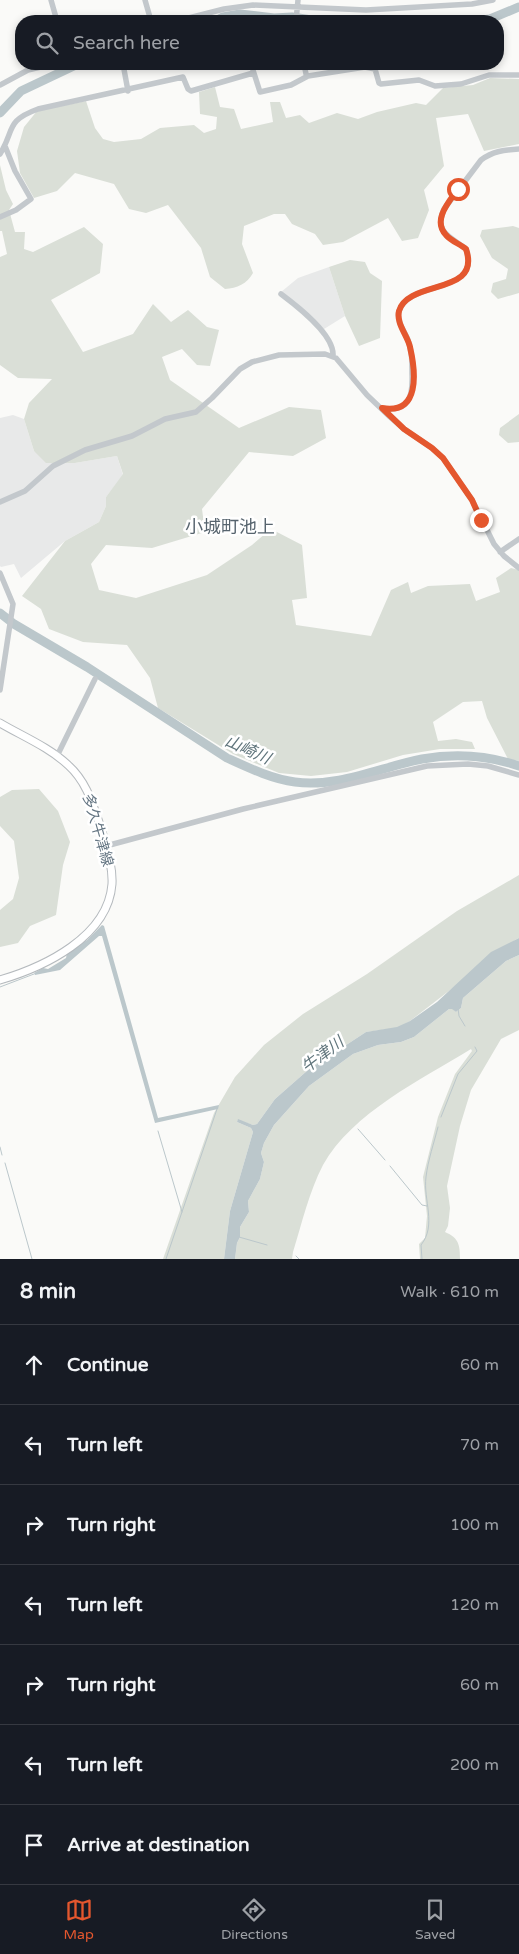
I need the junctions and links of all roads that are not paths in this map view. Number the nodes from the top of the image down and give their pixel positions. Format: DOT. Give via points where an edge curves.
graph roads {
  1 [pos="51,0"];
  2 [pos="145,0"];
  3 [pos="494,0"];
  4 [pos="485,1"];
  5 [pos="298,3"];
  6 [pos="55,15"];
  7 [pos="149,15"];
  8 [pos="201,15"];
  9 [pos="28,70"];
  10 [pos="124,70"];
  11 [pos="252,70"];
  12 [pos="305,70"];
  13 [pos="349,70"];
  14 [pos="375,70"];
  15 [pos="253,73"];
  16 [pos="519,75"];
  17 [pos="308,76"];
  18 [pos="0,85"];
  19 [pos="128,91"];
  20 [pos="5,146"];
  21 [pos="519,149"];
  22 [pos="0,154"];
  23 [pos="0,217"];
  24 [pos="281,294"];
  25 [pos="333,356"];
  26 [pos="382,408"];
  27 [pos="0,502"];
  28 [pos="519,539"];
  29 [pos="500,552"];
  30 [pos="519,568"];
  31 [pos="0,573"];
  32 [pos="95,679"];
  33 [pos="0,690"];
  34 [pos="0,723"];
  35 [pos="57,756"];
  36 [pos="519,775"];
  37 [pos="106,846"];
  38 [pos="0,980"];
  1 -- 6 [label="street"];
  2 -- 7 [label="street"];
  3 -- 4 [label="street"];
  4 -- 5 [label="street" via="366,10 335,10"];
  5 -- 8 [label="street" via="252,5"];
  9 -- 18 [label="street"];
  10 -- 19 [label="street"];
  11 -- 15 [label="street"];
  12 -- 17 [label="street"];
  13 -- 17 [label="street"];
  14 -- 16 [label="street" via="381,84 419,80 435,86 461,84 489,75"];
  15 -- 17 [label="street" via="260,92 291,85"];
  15 -- 19 [label="street" via="191,91 183,77"];
  19 -- 20 [label="street" via="28,112 13,124"];
  20 -- 22 [label="street"];
  20 -- 23 [label="street" via="31,199"];
  21 -- 26 [label="street" via="498,151 481,160 444,210 441,226 446,235 466,249 467,270 455,280 414,296 402,305 399,316 410,347 412,390 409,401 401,407"];
  24 -- 25 [label="street" via="325,334"];
  25 -- 26 [label="street"];
  25 -- 27 [label="street" via="279,355 252,362 240,369 196,412 165,419 132,436 85,450 54,466 25,491"];
  26 -- 29 [label="street" via="443,458 472,500"];
  28 -- 29 [label="street"];
  29 -- 30 [label="street"];
  31 -- 33 [label="street" via="13,600"];
  32 -- 35 [label="street"];
  34 -- 35 [label="main road, 多久牛津線"];
  35 -- 37 [label="main road, 多久牛津線" via="86,787"];
  36 -- 37 [label="street" via="468,764 428,766 243,809"];
  37 -- 38 [label="main road, 多久牛津線" via="112,884 102,917 84,936 54,958"];
}
